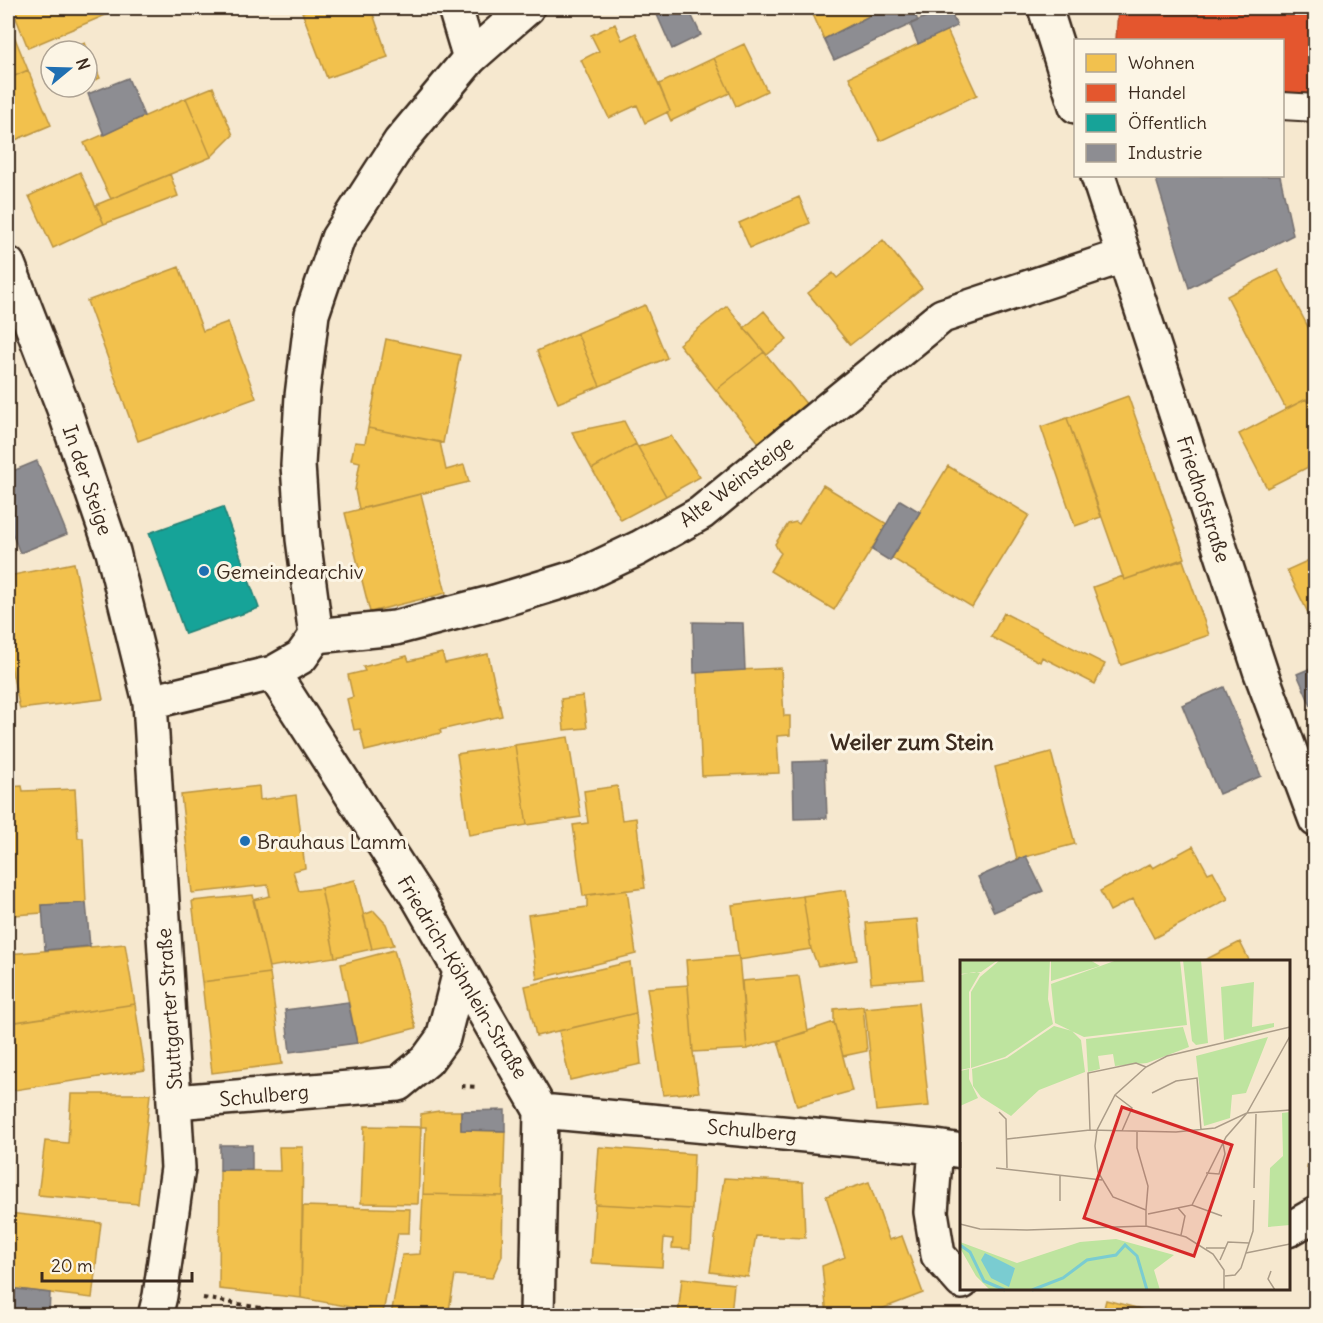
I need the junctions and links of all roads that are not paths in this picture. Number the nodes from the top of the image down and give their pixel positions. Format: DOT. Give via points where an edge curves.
graph roads {
  1 [pos="455,8"];
  2 [pos="527,8"];
  3 [pos="1045,8"];
  4 [pos="470,58"];
  5 [pos="1074,98"];
  6 [pos="1284,106"];
  7 [pos="1316,108"];
  8 [pos="1098,177"];
  9 [pos="1123,256"];
  10 [pos="8,264"];
  11 [pos="316,636"];
  12 [pos="273,673"];
  13 [pos="150,702"];
  14 [pos="1316,820"];
  15 [pos="460,971"];
  16 [pos="175,1102"];
  17 [pos="541,1111"];
  18 [pos="949,1149"];
  19 [pos="1290,1208"];
  20 [pos="1316,1213"];
  21 [pos="1290,1229"];
  22 [pos="960,1280"];
  23 [pos="158,1303"];
  24 [pos="537,1316"];
  1 -- 4 [label="street"];
  2 -- 4 [label="street"];
  3 -- 5 [label="street"];
  4 -- 11 [label="street" via="400,142 338,238 312,314 298,465"];
  6 -- 7 [label="lane"];
  8 -- 9 [label="street, Friedhofstraße"];
  9 -- 11 [label="street, Alte Weinsteige" via="942,316 701,513 580,576 395,628"];
  9 -- 14 [label="street, Friedhofstraße" via="1261,673"];
  10 -- 13 [label="street, In der Steige" via="113,552"];
  11 -- 12 [label="street" via="301,657"];
  12 -- 13 [label="street"];
  12 -- 15 [label="street, Friedrich-Köhnlein-Straße"];
  13 -- 16 [label="street, Stuttgarter Straße"];
  15 -- 16 [label="street, Schulberg" via="443,1038 427,1060 398,1084"];
  15 -- 17 [label="street, Friedrich-Köhnlein-Straße"];
  16 -- 23 [label="street, Stuttgarter Straße" via="178,1168"];
  17 -- 18 [label="street, Schulberg"];
  17 -- 24 [label="street"];
  18 -- 22 [label="street" via="931,1212 938,1255"];
  19 -- 20 [label="street"];
  20 -- 21 [label="street"];
}
